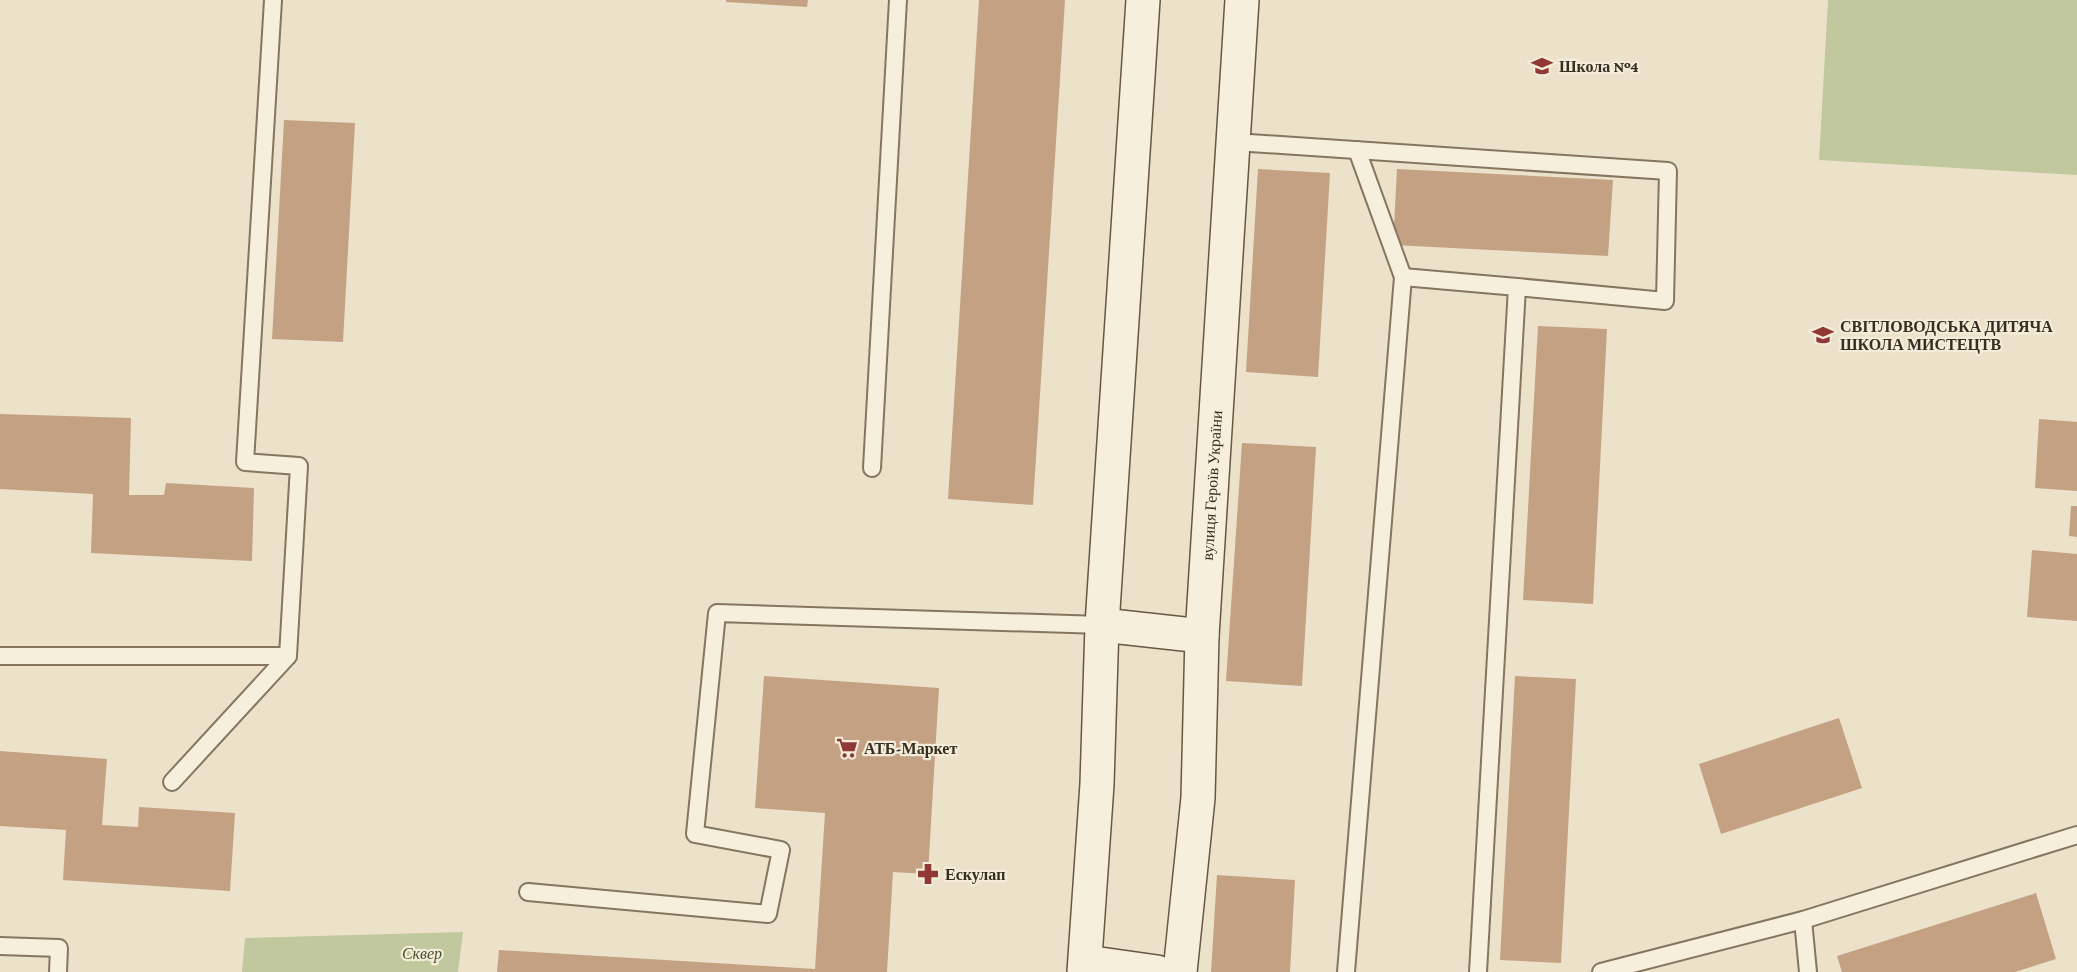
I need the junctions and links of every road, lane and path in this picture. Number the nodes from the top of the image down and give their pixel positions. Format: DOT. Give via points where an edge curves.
graph roads {
  1 [pos="273,0"];
  2 [pos="897,0"];
  3 [pos="1143,0"];
  4 [pos="1242,0"];
  5 [pos="1235,142"];
  6 [pos="1357,150"];
  7 [pos="1403,277"];
  8 [pos="1517,287"];
  9 [pos="872,468"];
  10 [pos="1102,626"];
  11 [pos="1202,636"];
  12 [pos="0,656"];
  13 [pos="288,656"];
  14 [pos="172,782"];
  15 [pos="2077,836"];
  16 [pos="528,892"];
  17 [pos="1803,920"];
  18 [pos="0,946"];
  19 [pos="1085,967"];
  20 [pos="58,972"];
  21 [pos="1157,972"];
  22 [pos="1180,972"];
  23 [pos="1346,972"];
  24 [pos="1478,972"];
  25 [pos="1600,972"];
  26 [pos="1809,972"];
  1 -- 13 [label="lane" via="245,462 299,466"];
  2 -- 9 [label="lane"];
  3 -- 10 [label="main road"];
  4 -- 5 [label="main road, вулиця Героїв України"];
  5 -- 6 [label="lane"];
  5 -- 11 [label="main road, вулиця Героїв України"];
  6 -- 7 [label="lane"];
  6 -- 8 [label="lane" via="1668,171 1665,301"];
  7 -- 8 [label="lane"];
  7 -- 23 [label="lane"];
  8 -- 24 [label="lane"];
  10 -- 11 [label="main road"];
  10 -- 16 [label="lane" via="717,613 695,834 781,850 768,914"];
  10 -- 19 [label="main road"];
  11 -- 22 [label="main road, вулиця Героїв України" via="1198,798"];
  12 -- 13 [label="lane"];
  13 -- 14 [label="lane"];
  15 -- 17 [label="lane"];
  17 -- 25 [label="lane"];
  17 -- 26 [label="lane"];
  18 -- 20 [label="lane" via="59,948"];
  19 -- 21 [label="main road"];
}
